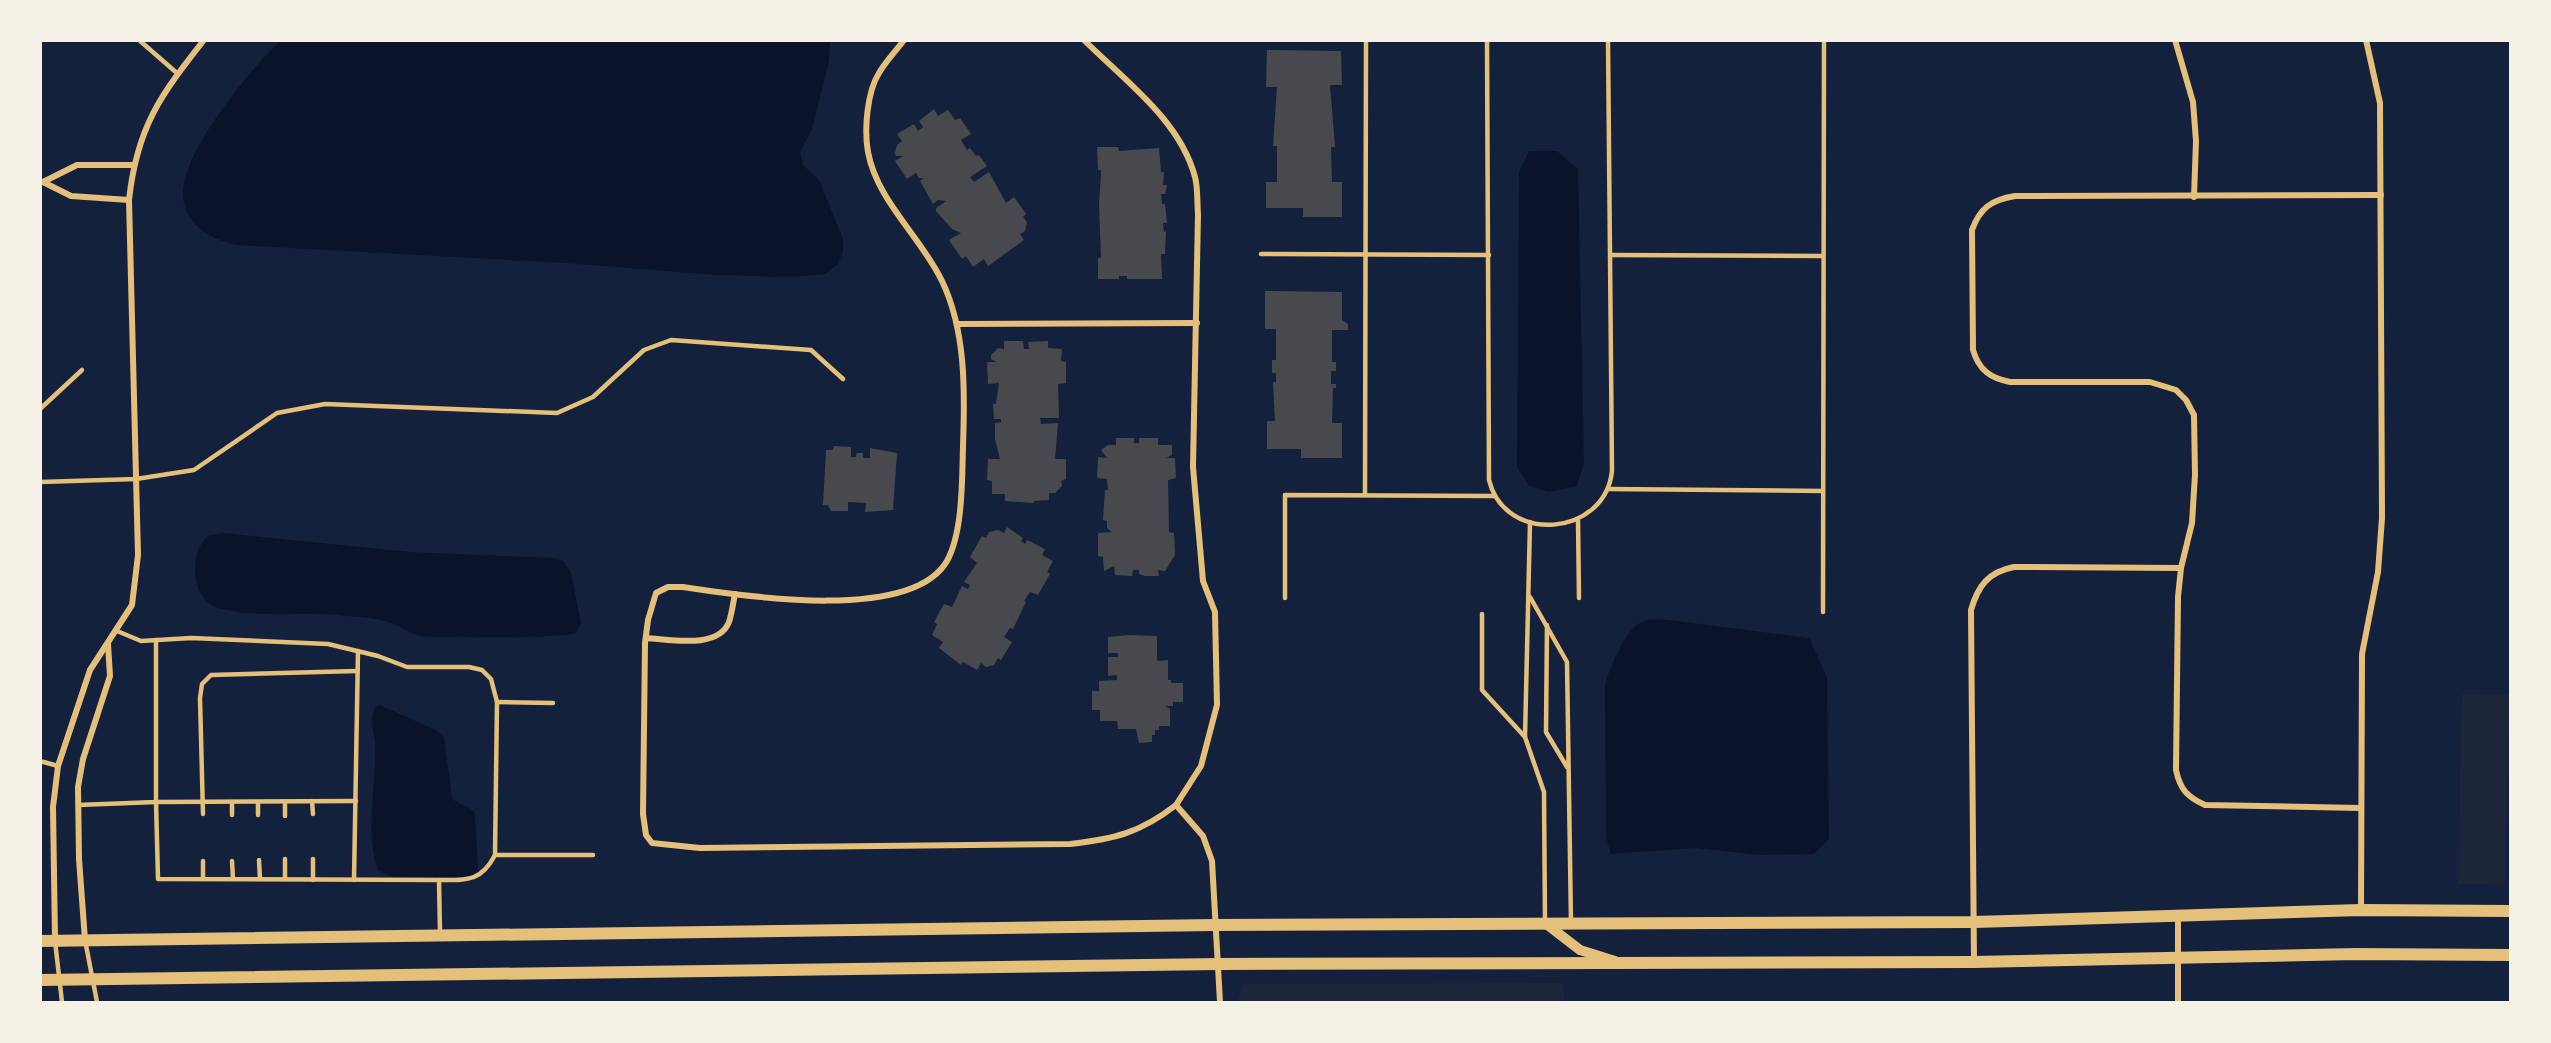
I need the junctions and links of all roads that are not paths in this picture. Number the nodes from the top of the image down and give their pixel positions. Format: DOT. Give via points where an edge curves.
graph roads {
  1 [pos="140,40"];
  2 [pos="204,40"];
  3 [pos="904,40"];
  4 [pos="1084,40"];
  5 [pos="1366,40"];
  6 [pos="1487,40"];
  7 [pos="1608,40"];
  8 [pos="1824,40"];
  9 [pos="2175,40"];
  10 [pos="2366,40"];
  11 [pos="178,74"];
  12 [pos="133,165"];
  13 [pos="42,182"];
  14 [pos="2380,195"];
  15 [pos="2194,197"];
  16 [pos="129,200"];
  17 [pos="1261,254"];
  18 [pos="1366,254"];
  19 [pos="1488,255"];
  20 [pos="1611,255"];
  21 [pos="1822,256"];
  22 [pos="1197,323"];
  23 [pos="957,324"];
  24 [pos="82,370"];
  25 [pos="843,379"];
  26 [pos="40,409"];
  27 [pos="136,479"];
  28 [pos="40,482"];
  29 [pos="1608,489"];
  30 [pos="1823,491"];
  31 [pos="1365,494"];
  32 [pos="1495,496"];
  33 [pos="1578,520"];
  34 [pos="1530,522"];
  35 [pos="2181,568"];
  36 [pos="735,594"];
  37 [pos="1530,597"];
  38 [pos="1285,598"];
  39 [pos="1579,598"];
  40 [pos="1823,612"];
  41 [pos="1482,614"];
  42 [pos="1546,622"];
  43 [pos="117,631"];
  44 [pos="646,638"];
  45 [pos="156,640"];
  46 [pos="108,643"];
  47 [pos="358,651"];
  48 [pos="357,671"];
  49 [pos="497,702"];
  50 [pos="553,703"];
  51 [pos="1525,736"];
  52 [pos="40,761"];
  53 [pos="58,766"];
  54 [pos="1569,769"];
  55 [pos="312,801"];
  56 [pos="356,801"];
  57 [pos="156,802"];
  58 [pos="203,802"];
  59 [pos="232,802"];
  60 [pos="258,802"];
  61 [pos="285,802"];
  62 [pos="78,805"];
  63 [pos="1176,805"];
  64 [pos="2360,808"];
  65 [pos="203,814"];
  66 [pos="312,814"];
  67 [pos="232,815"];
  68 [pos="258,815"];
  69 [pos="285,816"];
  70 [pos="495,855"];
  71 [pos="593,855"];
  72 [pos="285,859"];
  73 [pos="313,859"];
  74 [pos="259,860"];
  75 [pos="204,861"];
  76 [pos="232,861"];
  77 [pos="204,879"];
  78 [pos="232,879"];
  79 [pos="260,879"];
  80 [pos="285,879"];
  81 [pos="313,880"];
  82 [pos="354,880"];
  83 [pos="439,880"];
  84 [pos="2361,910"];
  85 [pos="2511,911"];
  86 [pos="2178,915"];
  87 [pos="1974,922"];
  88 [pos="1545,923"];
  89 [pos="1571,924"];
  90 [pos="1215,926"];
  91 [pos="440,936"];
  92 [pos="55,939"];
  93 [pos="40,940"];
  94 [pos="85,940"];
  95 [pos="2511,955"];
  96 [pos="2178,957"];
  97 [pos="1974,962"];
  98 [pos="1621,963"];
  99 [pos="1219,964"];
  100 [pos="40,980"];
  101 [pos="59,980"];
  102 [pos="93,980"];
  103 [pos="62,1002"];
  104 [pos="97,1002"];
  105 [pos="1220,1002"];
  106 [pos="2178,1002"];
  1 -- 11 [label="lane"];
  2 -- 11 [label="street"];
  3 -- 23 [label="street" via="878,74 868,110 868,152 877,182 943,281"];
  4 -- 22 [label="street" via="1168,123 1196,177"];
  5 -- 18 [label="lane"];
  6 -- 19 [label="lane"];
  7 -- 20 [label="lane"];
  8 -- 21 [label="lane"];
  9 -- 15 [label="street" via="2193,102"];
  10 -- 14 [label="street" via="2380,103"];
  11 -- 12 [label="street" via="145,126"];
  12 -- 13 [label="street" via="78,165"];
  12 -- 16 [label="street"];
  13 -- 16 [label="street" via="71,196"];
  14 -- 15 [label="street"];
  14 -- 64 [label="street" via="2382,518 2378,572 2362,654"];
  15 -- 35 [label="street" via="2014,196 1988,204 1972,230 1973,350 1984,371 1995,379 2010,382 2150,382 2176,390 2186,400 2194,415 2195,475 2192,523"];
  16 -- 27 [label="street"];
  17 -- 18 [label="lane"];
  18 -- 19 [label="lane"];
  18 -- 31 [label="lane"];
  19 -- 32 [label="lane" via="1489,480"];
  20 -- 21 [label="lane"];
  20 -- 29 [label="lane" via="1612,471"];
  21 -- 30 [label="lane"];
  22 -- 23 [label="street"];
  22 -- 63 [label="street" via="1193,467 1203,581 1215,612 1217,705 1201,766"];
  23 -- 36 [label="street" via="963,373 962,479 955,541 946,563 930,579 900,594 850,600 786,600"];
  24 -- 26 [label="lane"];
  25 -- 27 [label="lane" via="811,350 671,340 644,350 593,398 557,413 325,404 277,413 194,470"];
  27 -- 28 [label="lane"];
  27 -- 43 [label="street" via="138,555 132,605"];
  29 -- 30 [label="lane"];
  29 -- 33 [label="lane" via="1600,503"];
  30 -- 40 [label="lane"];
  31 -- 32 [label="lane"];
  31 -- 38 [label="lane" via="1286,495"];
  32 -- 34 [label="lane" via="1514,515"];
  33 -- 34 [label="lane" via="1556,526"];
  33 -- 39 [label="lane"];
  34 -- 37 [label="lane"];
  35 -- 64 [label="street" via="2176,770 2180,788 2205,805"];
  35 -- 87 [label="street" via="2014,567 1986,578 1976,593 1971,610"];
  36 -- 44 [label="street" via="729,623 717,635 693,640"];
  36 -- 44 [label="street" via="668,587 656,593"];
  37 -- 42 [label="lane"];
  37 -- 51 [label="lane"];
  41 -- 51 [label="lane" via="1482,690"];
  42 -- 54 [label="lane" via="1567,662"];
  42 -- 54 [label="lane" via="1546,732"];
  43 -- 45 [label="lane" via="141,641"];
  43 -- 46 [label="street"];
  44 -- 63 [label="street" via="643,814 646,835 652,843 700,848 1070,844 1112,839 1154,822"];
  45 -- 47 [label="lane" via="328,644"];
  45 -- 57 [label="lane"];
  46 -- 53 [label="street" via="90,670"];
  46 -- 62 [label="street" via="110,676 83,759"];
  47 -- 48 [label="lane"];
  47 -- 49 [label="lane" via="407,667 482,670 491,680"];
  48 -- 56 [label="lane"];
  48 -- 58 [label="lane" via="211,675 202,684 200,698"];
  49 -- 50 [label="lane"];
  49 -- 70 [label="lane"];
  51 -- 88 [label="lane" via="1544,792"];
  52 -- 53 [label="lane"];
  53 -- 92 [label="street" via="53,807"];
  54 -- 89 [label="lane"];
  55 -- 56 [label="lane"];
  55 -- 61 [label="lane"];
  55 -- 66 [label="lane"];
  56 -- 82 [label="lane"];
  57 -- 58 [label="lane"];
  57 -- 62 [label="lane"];
  57 -- 77 [label="lane" via="158,879"];
  58 -- 59 [label="lane"];
  58 -- 65 [label="lane"];
  59 -- 60 [label="lane"];
  59 -- 67 [label="lane"];
  60 -- 61 [label="lane"];
  60 -- 68 [label="lane"];
  61 -- 69 [label="lane"];
  62 -- 94 [label="street"];
  63 -- 90 [label="street" via="1203,836 1212,861"];
  64 -- 84 [label="street"];
  70 -- 71 [label="lane"];
  70 -- 83 [label="lane" via="483,874 468,880"];
  72 -- 80 [label="lane"];
  73 -- 81 [label="lane"];
  74 -- 79 [label="lane"];
  75 -- 77 [label="lane"];
  76 -- 78 [label="lane"];
  77 -- 78 [label="lane"];
  78 -- 79 [label="lane"];
  79 -- 80 [label="lane"];
  80 -- 81 [label="lane"];
  81 -- 82 [label="lane"];
  82 -- 83 [label="lane"];
  83 -- 91 [label="lane"];
  84 -- 85 [label="main road"];
  84 -- 86 [label="main road"];
  86 -- 87 [label="main road"];
  86 -- 96 [label="street"];
  87 -- 89 [label="main road"];
  87 -- 97 [label="street"];
  88 -- 89 [label="main road"];
  88 -- 90 [label="main road"];
  88 -- 98 [label="street" via="1580,950"];
  90 -- 91 [label="main road"];
  90 -- 99 [label="street"];
  91 -- 94 [label="main road"];
  92 -- 93 [label="main road"];
  92 -- 94 [label="main road"];
  92 -- 101 [label="lane"];
  94 -- 102 [label="lane"];
  95 -- 96 [label="main road"];
  96 -- 97 [label="main road"];
  96 -- 106 [label="street"];
  97 -- 98 [label="main road"];
  98 -- 99 [label="main road"];
  99 -- 102 [label="main road"];
  99 -- 105 [label="street"];
  100 -- 101 [label="main road"];
  101 -- 102 [label="main road"];
  101 -- 103 [label="lane"];
  102 -- 104 [label="lane"];
}
